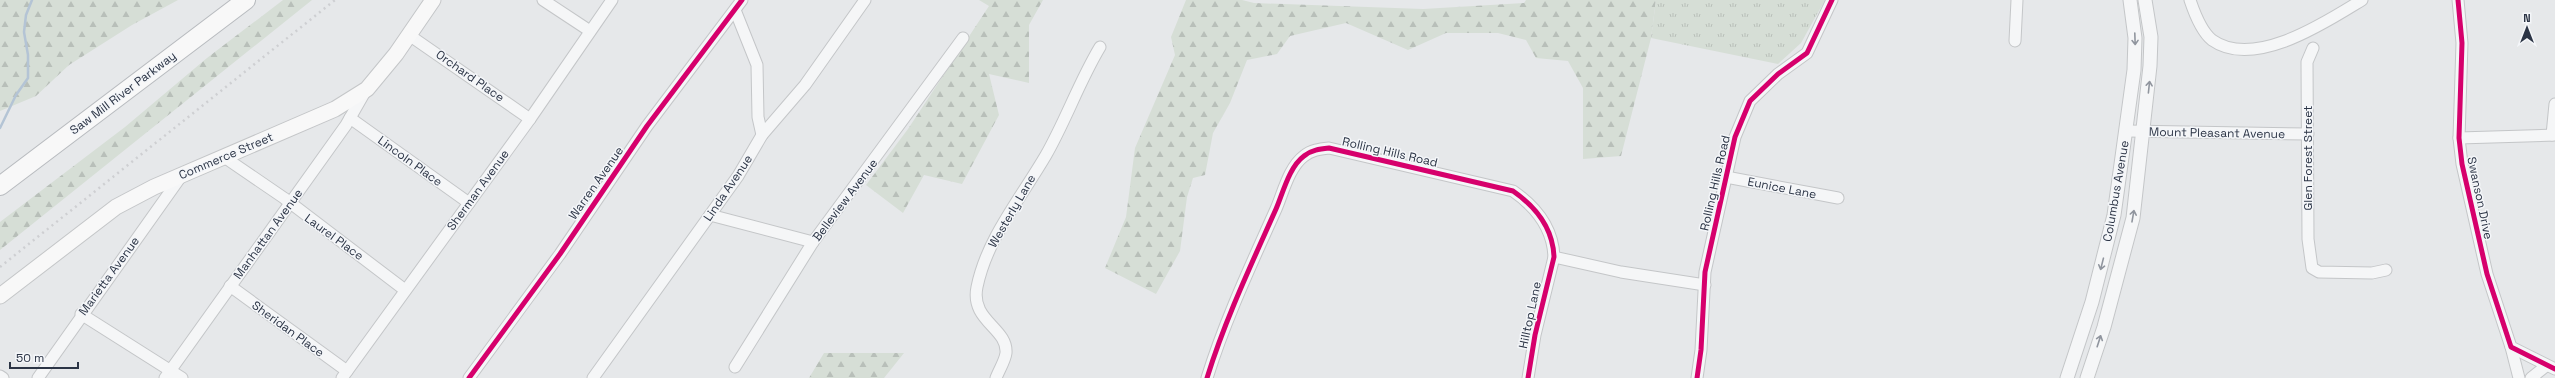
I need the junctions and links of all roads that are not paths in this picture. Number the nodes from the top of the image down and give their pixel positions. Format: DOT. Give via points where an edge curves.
graph roads {
  1 [pos="229,0"];
  2 [pos="246,0"];
  3 [pos="433,0"];
  4 [pos="543,0"];
  5 [pos="612,0"];
  6 [pos="742,0"];
  7 [pos="865,0"];
  8 [pos="1832,0"];
  9 [pos="2017,0"];
  10 [pos="2130,0"];
  11 [pos="2145,0"];
  12 [pos="2190,0"];
  13 [pos="2362,0"];
  14 [pos="2458,0"];
  15 [pos="735,10"];
  16 [pos="590,31"];
  17 [pos="409,35"];
  18 [pos="963,38"];
  19 [pos="2015,41"];
  20 [pos="1100,47"];
  21 [pos="2313,48"];
  22 [pos="367,89"];
  23 [pos="2555,104"];
  24 [pos="350,118"];
  25 [pos="530,119"];
  26 [pos="2127,130"];
  27 [pos="2144,132"];
  28 [pos="2308,134"];
  29 [pos="762,135"];
  30 [pos="2554,135"];
  31 [pos="2459,138"];
  32 [pos="224,157"];
  33 [pos="0,173"];
  34 [pos="182,175"];
  35 [pos="1726,177"];
  36 [pos="0,186"];
  37 [pos="1838,198"];
  38 [pos="290,203"];
  39 [pos="469,203"];
  40 [pos="710,215"];
  41 [pos="813,242"];
  42 [pos="1554,257"];
  43 [pos="2386,270"];
  44 [pos="1705,285"];
  45 [pos="230,286"];
  46 [pos="405,290"];
  47 [pos="0,296"];
  48 [pos="82,314"];
  49 [pos="2511,347"];
  50 [pos="735,367"];
  51 [pos="2550,367"];
  52 [pos="168,374"];
  53 [pos="344,375"];
  54 [pos="0,376"];
  55 [pos="3,378"];
  56 [pos="38,378"];
  57 [pos="182,378"];
  58 [pos="468,378"];
  59 [pos="593,378"];
  60 [pos="996,378"];
  61 [pos="1207,378"];
  62 [pos="1528,378"];
  63 [pos="1697,378"];
  64 [pos="2067,378"];
  65 [pos="2087,378"];
  66 [pos="2519,378"];
  67 [pos="2530,378"];
  1 -- 33 [label="highway, Saw Mill River Parkway"];
  2 -- 36 [label="highway, Saw Mill River Parkway"];
  3 -- 17 [label="main road, Commerce Street"];
  4 -- 16 [label="street"];
  5 -- 16 [label="street, Sherman Avenue"];
  6 -- 15 [label="street, Warren Avenue"];
  7 -- 29 [label="street, Linda Avenue" via="805,85"];
  8 -- 35 [label="street, Rolling Hills Road" via="1807,53 1778,74 1750,101 1735,137"];
  9 -- 19 [label="street"];
  10 -- 26 [label="street, Columbus Avenue, one-way" via="2135,53"];
  27 -- 11 [label="street, Columbus Avenue, one-way" via="2151,50"];
  12 -- 13 [label="street" via="2210,39 2225,46 2242,48 2281,44 2319,27"];
  14 -- 31 [label="street, Swanson Drive" via="2462,43"];
  15 -- 29 [label="street" via="758,65 758,117"];
  15 -- 58 [label="street, Warren Avenue" via="647,126 560,254"];
  16 -- 25 [label="street, Sherman Avenue"];
  17 -- 22 [label="main road, Commerce Street"];
  17 -- 25 [label="street, Orchard Place"];
  18 -- 41 [label="street, Belleview Avenue"];
  20 -- 60 [label="street, Westerly Lane" via="1046,155 1012,208 983,262 977,289 978,307 1005,342 1006,347 1005,358"];
  21 -- 28 [label="street, Glen Forest Street" via="2307,62"];
  22 -- 24 [label="street, Manhattan Avenue"];
  22 -- 32 [label="main road, Commerce Street" via="335,109"];
  23 -- 30 [label="street"];
  24 -- 38 [label="street, Manhattan Avenue"];
  24 -- 39 [label="street, Lincoln Place"];
  25 -- 39 [label="street, Sherman Avenue"];
  26 -- 27 [label="street, Mount Pleasant Avenue"];
  26 -- 64 [label="street, Columbus Avenue, one-way" via="2114,215 2092,302"];
  27 -- 28 [label="street, Mount Pleasant Avenue"];
  65 -- 27 [label="street, Columbus Avenue, one-way" via="2133,218"];
  28 -- 43 [label="street, Glen Forest Street" via="2308,239 2312,268 2319,272 2372,273"];
  29 -- 40 [label="street, Linda Avenue" via="738,176"];
  30 -- 31 [label="street"];
  31 -- 49 [label="street, Swanson Drive" via="2464,178 2487,274"];
  32 -- 34 [label="main road, Commerce Street"];
  32 -- 38 [label="street, Laurel Place"];
  34 -- 47 [label="main road, Commerce Street" via="116,207"];
  34 -- 48 [label="street, Marietta Avenue"];
  35 -- 37 [label="street, Eunice Lane"];
  35 -- 44 [label="street, Rolling Hills Road" via="1705,272"];
  38 -- 45 [label="street, Manhattan Avenue"];
  38 -- 46 [label="street, Laurel Place"];
  39 -- 46 [label="street, Sherman Avenue"];
  40 -- 41 [label="street"];
  40 -- 59 [label="street, Linda Avenue"];
  41 -- 50 [label="street, Belleview Avenue"];
  42 -- 44 [label="street" via="1621,272"];
  42 -- 61 [label="street, Rolling Hills Road" via="1553,244 1538,213 1529,202 1513,191 1329,148 1314,150 1303,156 1293,171 1245,279"];
  42 -- 62 [label="street, Hilltop Lane" via="1535,335"];
  44 -- 63 [label="street, Rolling Hills Road"];
  45 -- 52 [label="street, Manhattan Avenue"];
  45 -- 53 [label="street, Sheridan Place"];
  46 -- 53 [label="street, Sherman Avenue"];
  48 -- 52 [label="street"];
  48 -- 56 [label="street, Marietta Avenue"];
  49 -- 51 [label="street"];
  49 -- 66 [label="street, Swanson Drive"];
  51 -- 67 [label="street"];
  52 -- 57 [label="street"];
  54 -- 55 [label="street"];
}
